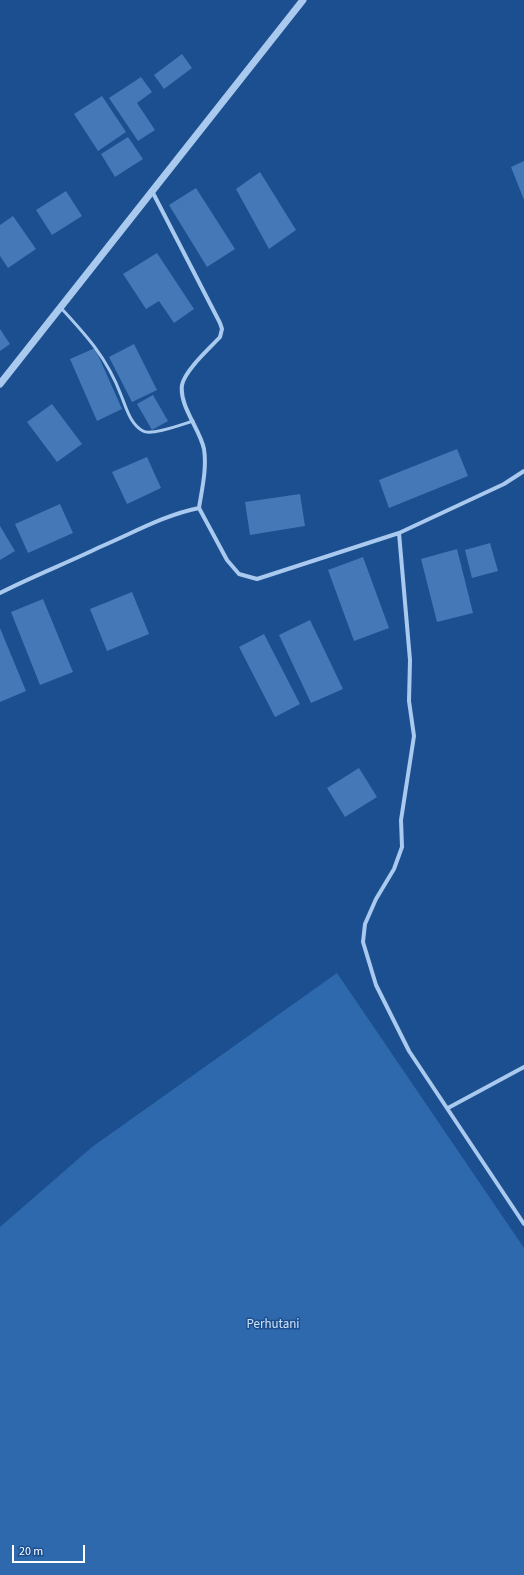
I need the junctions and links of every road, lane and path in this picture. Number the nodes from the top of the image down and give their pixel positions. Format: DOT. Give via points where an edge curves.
graph roads {
  1 [pos="303,0"];
  2 [pos="152,191"];
  3 [pos="61,308"];
  4 [pos="0,384"];
  5 [pos="193,421"];
  6 [pos="524,471"];
  7 [pos="199,508"];
  8 [pos="399,533"];
  9 [pos="0,593"];
  10 [pos="524,1067"];
  11 [pos="448,1108"];
  12 [pos="524,1224"];
  1 -- 2 [label="street"];
  2 -- 3 [label="street"];
  2 -- 5 [label="street" via="222,329 220,337 189,371 182,384 182,397"];
  3 -- 4 [label="street"];
  3 -- 5 [label="lane" via="91,340 114,375 129,415 143,431 151,433"];
  5 -- 7 [label="street" via="204,449 204,478"];
  6 -- 8 [label="street" via="504,484"];
  7 -- 8 [label="street" via="227,560 239,574 258,579"];
  7 -- 9 [label="street" via="180,511"];
  8 -- 11 [label="street" via="410,660 409,701 414,736 401,820 402,847 394,869 365,924 363,942 376,985 409,1051"];
  10 -- 11 [label="street"];
  11 -- 12 [label="street"];
}
